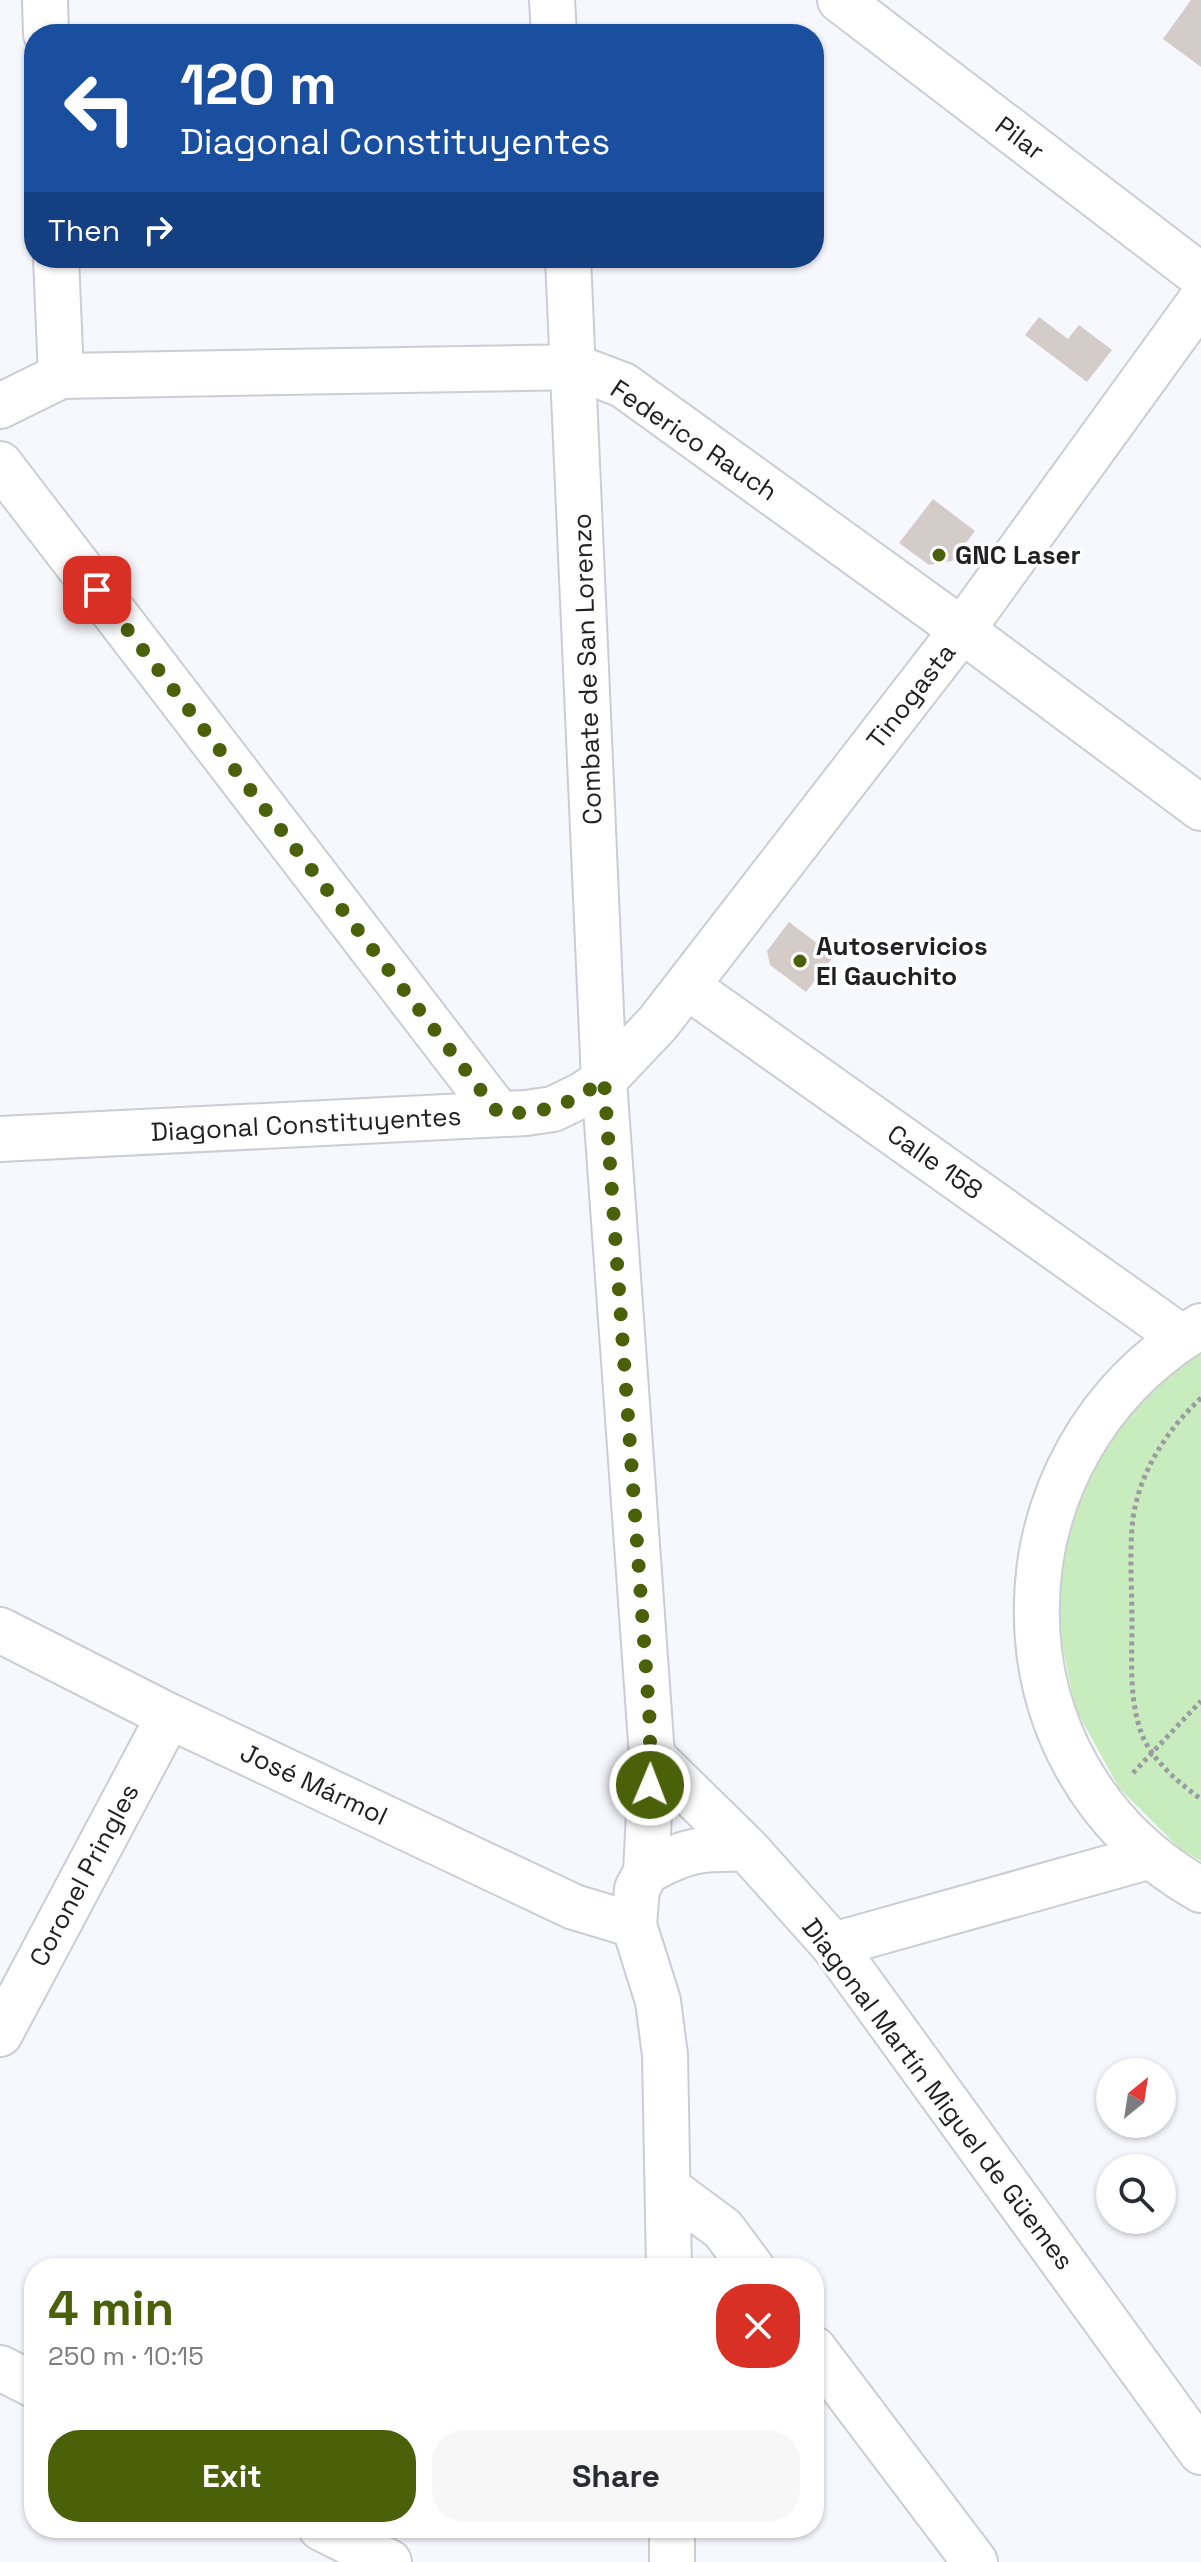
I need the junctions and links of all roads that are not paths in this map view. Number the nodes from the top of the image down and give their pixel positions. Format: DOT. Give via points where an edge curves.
graph roads {
  1 [pos="45,0"];
  2 [pos="552,0"];
  3 [pos="840,0"];
  4 [pos="46,24"];
  5 [pos="553,24"];
  6 [pos="56,268"];
  7 [pos="569,268"];
  8 [pos="1201,276"];
  9 [pos="1201,300"];
  10 [pos="575,367"];
  11 [pos="61,376"];
  12 [pos="0,406"];
  13 [pos="0,464"];
  14 [pos="962,630"];
  15 [pos="1201,808"];
  16 [pos="688,987"];
  17 [pos="604,1080"];
  18 [pos="499,1114"];
  19 [pos="0,1139"];
  20 [pos="1191,1332"];
  21 [pos="0,1630"];
  22 [pos="169,1716"];
  23 [pos="652,1756"];
  24 [pos="747,1849"];
  25 [pos="1151,1856"];
  26 [pos="646,1872"];
  27 [pos="1201,1890"];
  28 [pos="634,1925"];
  29 [pos="833,1945"];
  30 [pos="0,2034"];
  31 [pos="669,2189"];
  32 [pos="669,2258"];
  33 [pos="745,2258"];
  34 [pos="824,2362"];
  35 [pos="0,2368"];
  36 [pos="24,2380"];
  37 [pos="1201,2452"];
  38 [pos="341,2538"];
  39 [pos="672,2538"];
  40 [pos="389,2562"];
  41 [pos="672,2562"];
  42 [pos="975,2562"];
  1 -- 4 [label="street"];
  2 -- 5 [label="street"];
  3 -- 8 [label="street, Pilar"];
  6 -- 11 [label="street"];
  7 -- 10 [label="street, Combate de San Lorenzo"];
  9 -- 14 [label="street, Tinogasta"];
  10 -- 11 [label="street, Federico Rauch"];
  10 -- 14 [label="street, Federico Rauch" via="623,385"];
  10 -- 17 [label="street, Combate de San Lorenzo"];
  11 -- 12 [label="street, Federico Rauch"];
  13 -- 18 [label="street"];
  14 -- 15 [label="street, Federico Rauch"];
  14 -- 16 [label="street, Tinogasta"];
  16 -- 17 [label="street, Tinogasta"];
  16 -- 20 [label="street, Calle 158"];
  17 -- 18 [label="street, Diagonal Constituyentes" via="553,1109"];
  17 -- 23 [label="street, Combate de San Lorenzo"];
  18 -- 19 [label="street, Diagonal Constituyentes"];
  20 -- 25 [label="street, Calle 158" via="1139,1371 1103,1410 1074,1455 1053,1504 1040,1557 1036,1610 1051,1703 1076,1765 1106,1809"];
  21 -- 22 [label="street, José Mármol"];
  22 -- 28 [label="street, José Mármol" via="574,1907"];
  22 -- 30 [label="street, Coronel Pringles"];
  23 -- 24 [label="street, Diagonal Martín Miguel de Güemes"];
  23 -- 26 [label="street, Combate de San Lorenzo"];
  24 -- 26 [label="street" via="705,1848"];
  24 -- 29 [label="street, Diagonal Martín Miguel de Güemes"];
  25 -- 27 [label="street, Calle 158"];
  25 -- 29 [label="street"];
  26 -- 28 [label="street, Combate de San Lorenzo" via="637,1889"];
  28 -- 31 [label="street" via="658,2001"];
  29 -- 37 [label="street, Diagonal Martín Miguel de Güemes"];
  31 -- 32 [label="street"];
  31 -- 33 [label="street" via="723,2229"];
  34 -- 42 [label="street"];
  35 -- 36 [label="street"];
  38 -- 40 [label="street"];
  39 -- 41 [label="street"];
}
